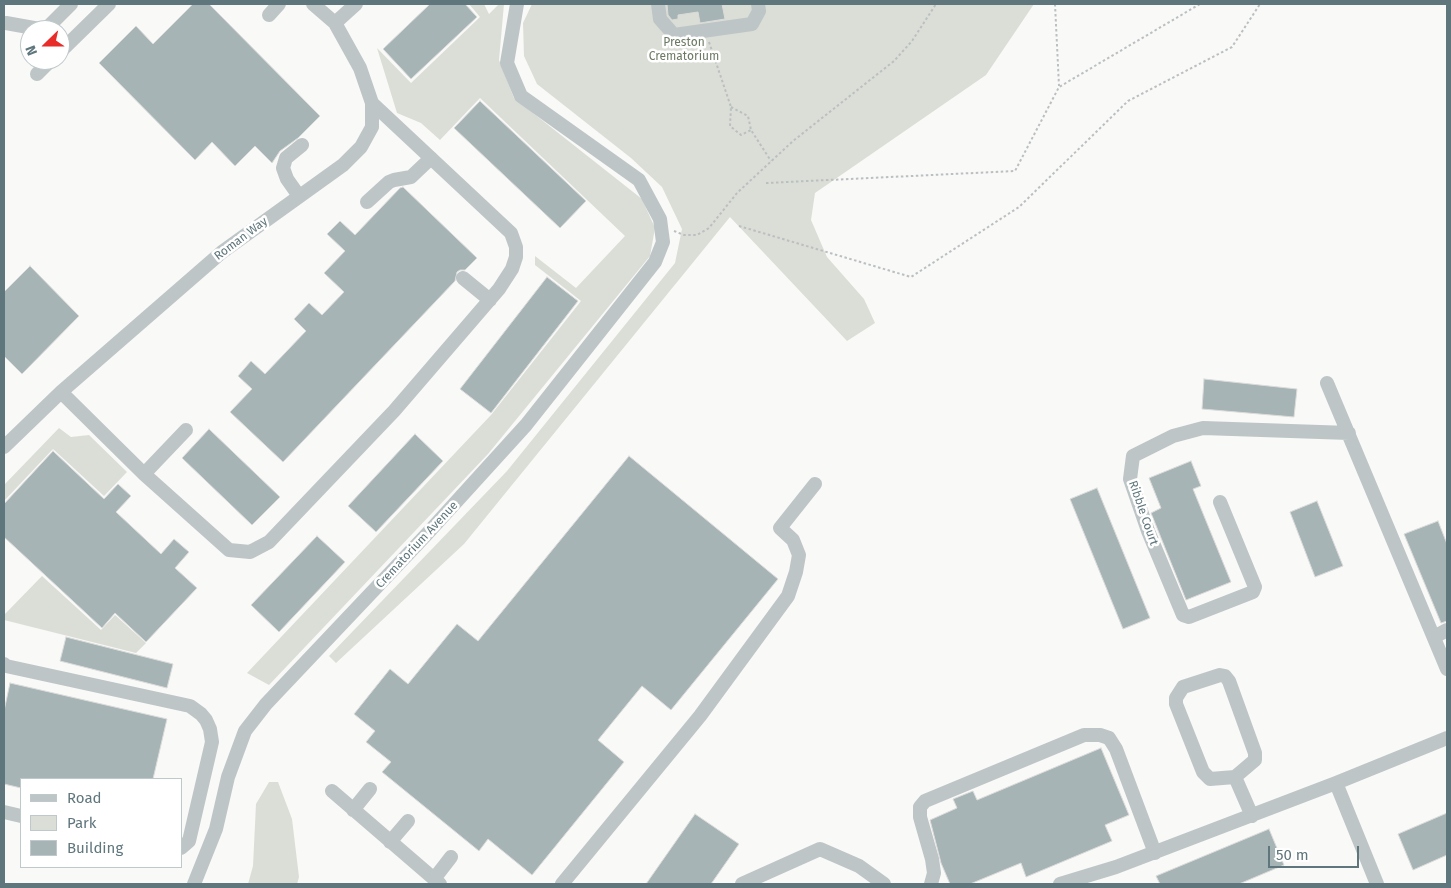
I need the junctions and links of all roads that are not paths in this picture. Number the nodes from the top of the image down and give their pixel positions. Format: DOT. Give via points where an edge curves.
graph roads {
  1 [pos="71,4"];
  2 [pos="109,4"];
  3 [pos="279,4"];
  4 [pos="313,4"];
  5 [pos="356,4"];
  6 [pos="517,4"];
  7 [pos="658,4"];
  8 [pos="758,4"];
  9 [pos="269,15"];
  10 [pos="6,23"];
  11 [pos="335,24"];
  12 [pos="70,42"];
  13 [pos="41,70"];
  14 [pos="37,74"];
  15 [pos="372,103"];
  16 [pos="302,145"];
  17 [pos="431,158"];
  18 [pos="299,196"];
  19 [pos="367,202"];
  20 [pos="463,278"];
  21 [pos="490,300"];
  22 [pos="1327,383"];
  23 [pos="61,392"];
  24 [pos="186,430"];
  25 [pos="1349,433"];
  26 [pos="6,440"];
  27 [pos="144,474"];
  28 [pos="815,484"];
  29 [pos="1220,502"];
  30 [pos="1447,630"];
  31 [pos="1434,637"];
  32 [pos="4,664"];
  33 [pos="1447,669"];
  34 [pos="1447,738"];
  35 [pos="1235,777"];
  36 [pos="1336,783"];
  37 [pos="370,789"];
  38 [pos="332,791"];
  39 [pos="353,810"];
  40 [pos="4,812"];
  41 [pos="20,816"];
  42 [pos="1252,816"];
  43 [pos="408,820"];
  44 [pos="390,842"];
  45 [pos="182,847"];
  46 [pos="1154,853"];
  47 [pos="451,857"];
  48 [pos="437,882"];
  49 [pos="194,884"];
  50 [pos="562,884"];
  51 [pos="742,884"];
  52 [pos="884,884"];
  53 [pos="931,884"];
  54 [pos="1060,884"];
  55 [pos="1377,884"];
  1 -- 10 [label="lane" via="45,30"];
  2 -- 12 [label="lane"];
  3 -- 9 [label="lane"];
  4 -- 11 [label="lane, Roman Way"];
  5 -- 11 [label="lane"];
  6 -- 49 [label="lane, Crematorium Avenue" via="507,63 521,96 639,180 660,219 663,242 655,262 526,425 266,704 245,731 228,777 216,829"];
  7 -- 8 [label="lane" via="660,19 674,34 752,24 759,11"];
  11 -- 15 [label="lane, Roman Way" via="360,68"];
  13 -- 14 [label="lane"];
  15 -- 17 [label="lane"];
  15 -- 18 [label="lane, Roman Way" via="372,127 361,147 343,165"];
  16 -- 18 [label="lane" via="286,158 282,168"];
  17 -- 19 [label="lane" via="411,177 389,182"];
  17 -- 21 [label="lane" via="511,233 516,252 512,270"];
  18 -- 23 [label="lane, Roman Way" via="222,252"];
  20 -- 21 [label="lane"];
  21 -- 27 [label="lane" via="394,411 335,473 269,542 250,552 229,550"];
  22 -- 25 [label="lane"];
  23 -- 26 [label="lane, Roman Way"];
  23 -- 27 [label="lane"];
  24 -- 27 [label="lane"];
  25 -- 29 [label="lane, Ribble Court" via="1203,428 1173,436 1133,456 1130,479 1148,531 1183,614 1189,617 1253,592 1255,587"];
  25 -- 31 [label="lane"];
  28 -- 50 [label="lane" via="780,528 793,540 799,555 788,596 700,716"];
  30 -- 31 [label="lane"];
  31 -- 33 [label="lane"];
  32 -- 45 [label="lane" via="190,706 201,714 210,729 212,742 189,841"];
  34 -- 36 [label="lane"];
  35 -- 35 [label="lane" via="1210,778 1203,772 1176,704 1183,687 1220,675 1229,681 1255,753 1255,760"];
  35 -- 42 [label="lane"];
  36 -- 42 [label="lane"];
  36 -- 55 [label="lane"];
  37 -- 39 [label="lane"];
  38 -- 39 [label="lane"];
  39 -- 44 [label="lane"];
  40 -- 41 [label="lane"];
  42 -- 46 [label="lane"];
  43 -- 44 [label="lane"];
  44 -- 48 [label="lane"];
  46 -- 53 [label="lane" via="1116,749 1109,738 1084,735 925,801 920,807 920,817 932,859 934,873"];
  46 -- 54 [label="lane"];
  47 -- 48 [label="lane"];
  51 -- 52 [label="lane" via="820,849 859,866"];
}
